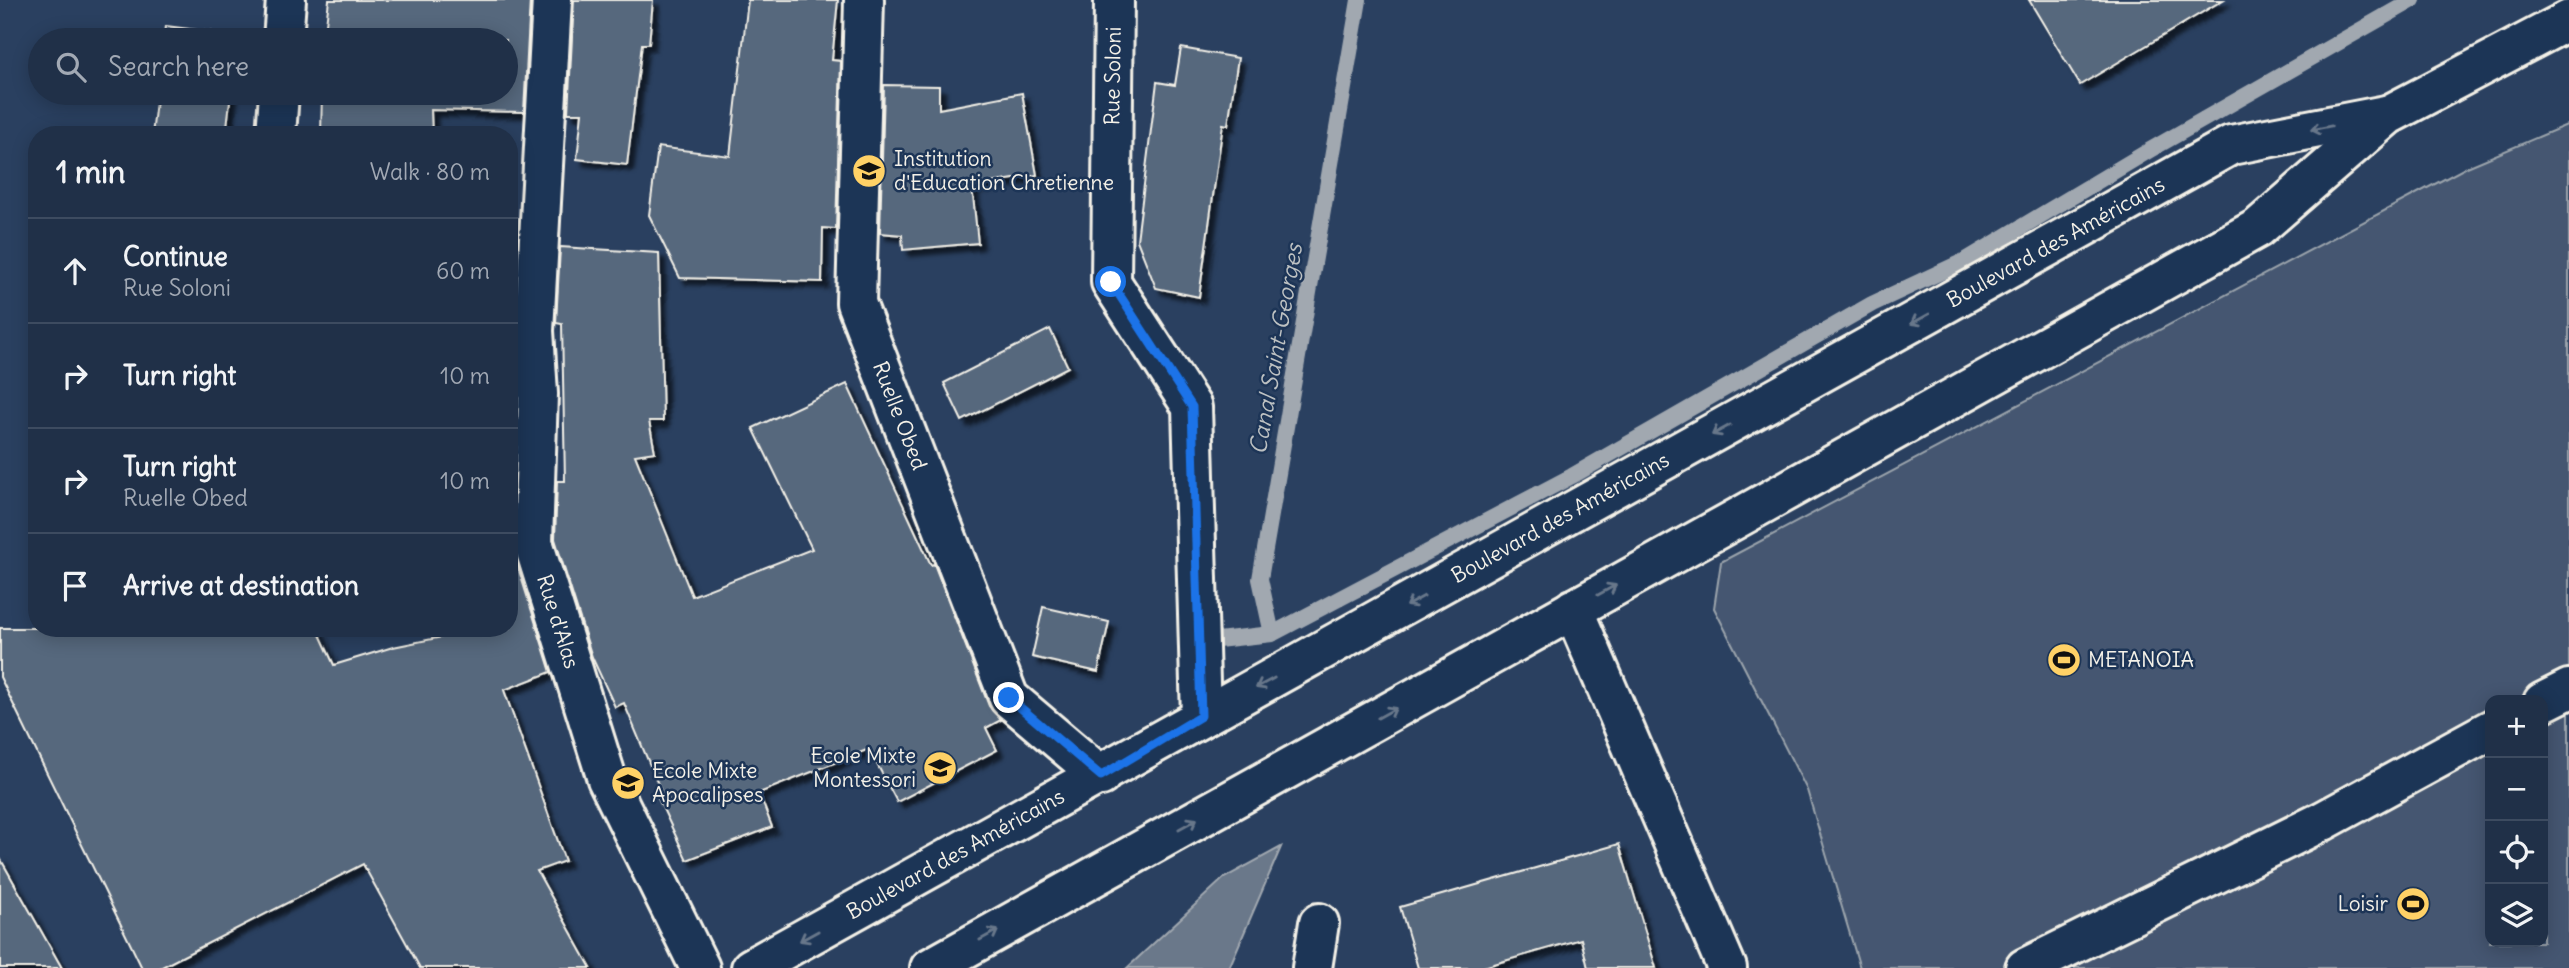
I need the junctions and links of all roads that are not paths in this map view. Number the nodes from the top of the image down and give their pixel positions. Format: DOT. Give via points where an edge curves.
graph roads {
  1 [pos="286,0"];
  2 [pos="552,0"];
  3 [pos="864,0"];
  4 [pos="1114,0"];
  5 [pos="2569,20"];
  6 [pos="284,28"];
  7 [pos="278,105"];
  8 [pos="2388,115"];
  9 [pos="277,126"];
  10 [pos="523,394"];
  11 [pos="521,542"];
  12 [pos="1573,609"];
  13 [pos="2569,689"];
  14 [pos="2548,700"];
  15 [pos="1201,716"];
  16 [pos="2485,733"];
  17 [pos="1101,776"];
  18 [pos="1319,923"];
  19 [pos="700,968"];
  20 [pos="751,968"];
  21 [pos="930,968"];
  22 [pos="1312,968"];
  23 [pos="1727,968"];
  24 [pos="2025,968"];
  1 -- 6 [label="main road"];
  2 -- 10 [label="main road, Rue d'Alas" via="534,331"];
  3 -- 17 [label="main road, Ruelle Obed" via="856,303 1009,698"];
  4 -- 15 [label="main road, Rue Soloni" via="1111,282 1192,407"];
  5 -- 8 [label="main road, Boulevard des Américains"];
  7 -- 9 [label="main road"];
  12 -- 8 [label="main road, Boulevard des Américains, one-way" via="2259,228"];
  8 -- 15 [label="main road, Boulevard des Américains, one-way" via="2231,145"];
  10 -- 11 [label="main road, Rue d'Alas"];
  11 -- 19 [label="main road, Rue d'Alas" via="607,779"];
  21 -- 12 [label="main road, Boulevard des Américains, one-way"];
  12 -- 23 [label="main road"];
  13 -- 14 [label="main road"];
  15 -- 17 [label="main road, Boulevard des Américains"];
  16 -- 24 [label="main road" via="2323,821"];
  17 -- 20 [label="main road, Boulevard des Américains, one-way"];
  18 -- 22 [label="main road"];
}
